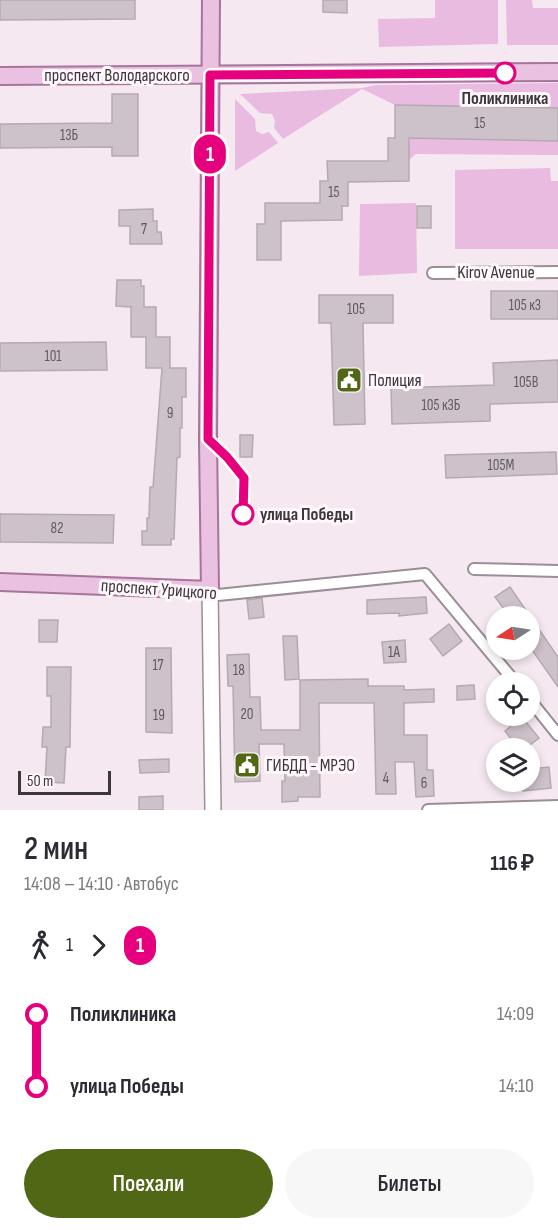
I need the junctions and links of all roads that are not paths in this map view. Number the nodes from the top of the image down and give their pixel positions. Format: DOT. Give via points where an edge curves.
graph roads {
  1 [pos="211,0"];
  2 [pos="558,72"];
  3 [pos="210,75"];
  4 [pos="0,76"];
  5 [pos="558,272"];
  6 [pos="433,273"];
  7 [pos="474,569"];
  8 [pos="558,571"];
  9 [pos="0,582"];
  10 [pos="210,590"];
  11 [pos="507,672"];
  12 [pos="540,712"];
  13 [pos="558,735"];
  14 [pos="558,806"];
  15 [pos="213,810"];
  16 [pos="428,810"];
  1 -- 3 [label="main road"];
  2 -- 3 [label="main road, проспект Володарского"];
  3 -- 4 [label="main road, проспект Володарского"];
  3 -- 10 [label="main road"];
  5 -- 6 [label="street, Kirov Avenue"];
  7 -- 8 [label="street"];
  9 -- 10 [label="main road, проспект Урицкого"];
  10 -- 11 [label="street, проспект Урицкого" via="218,595 425,574"];
  10 -- 15 [label="street"];
  12 -- 13 [label="street"];
  14 -- 16 [label="street"];
}
